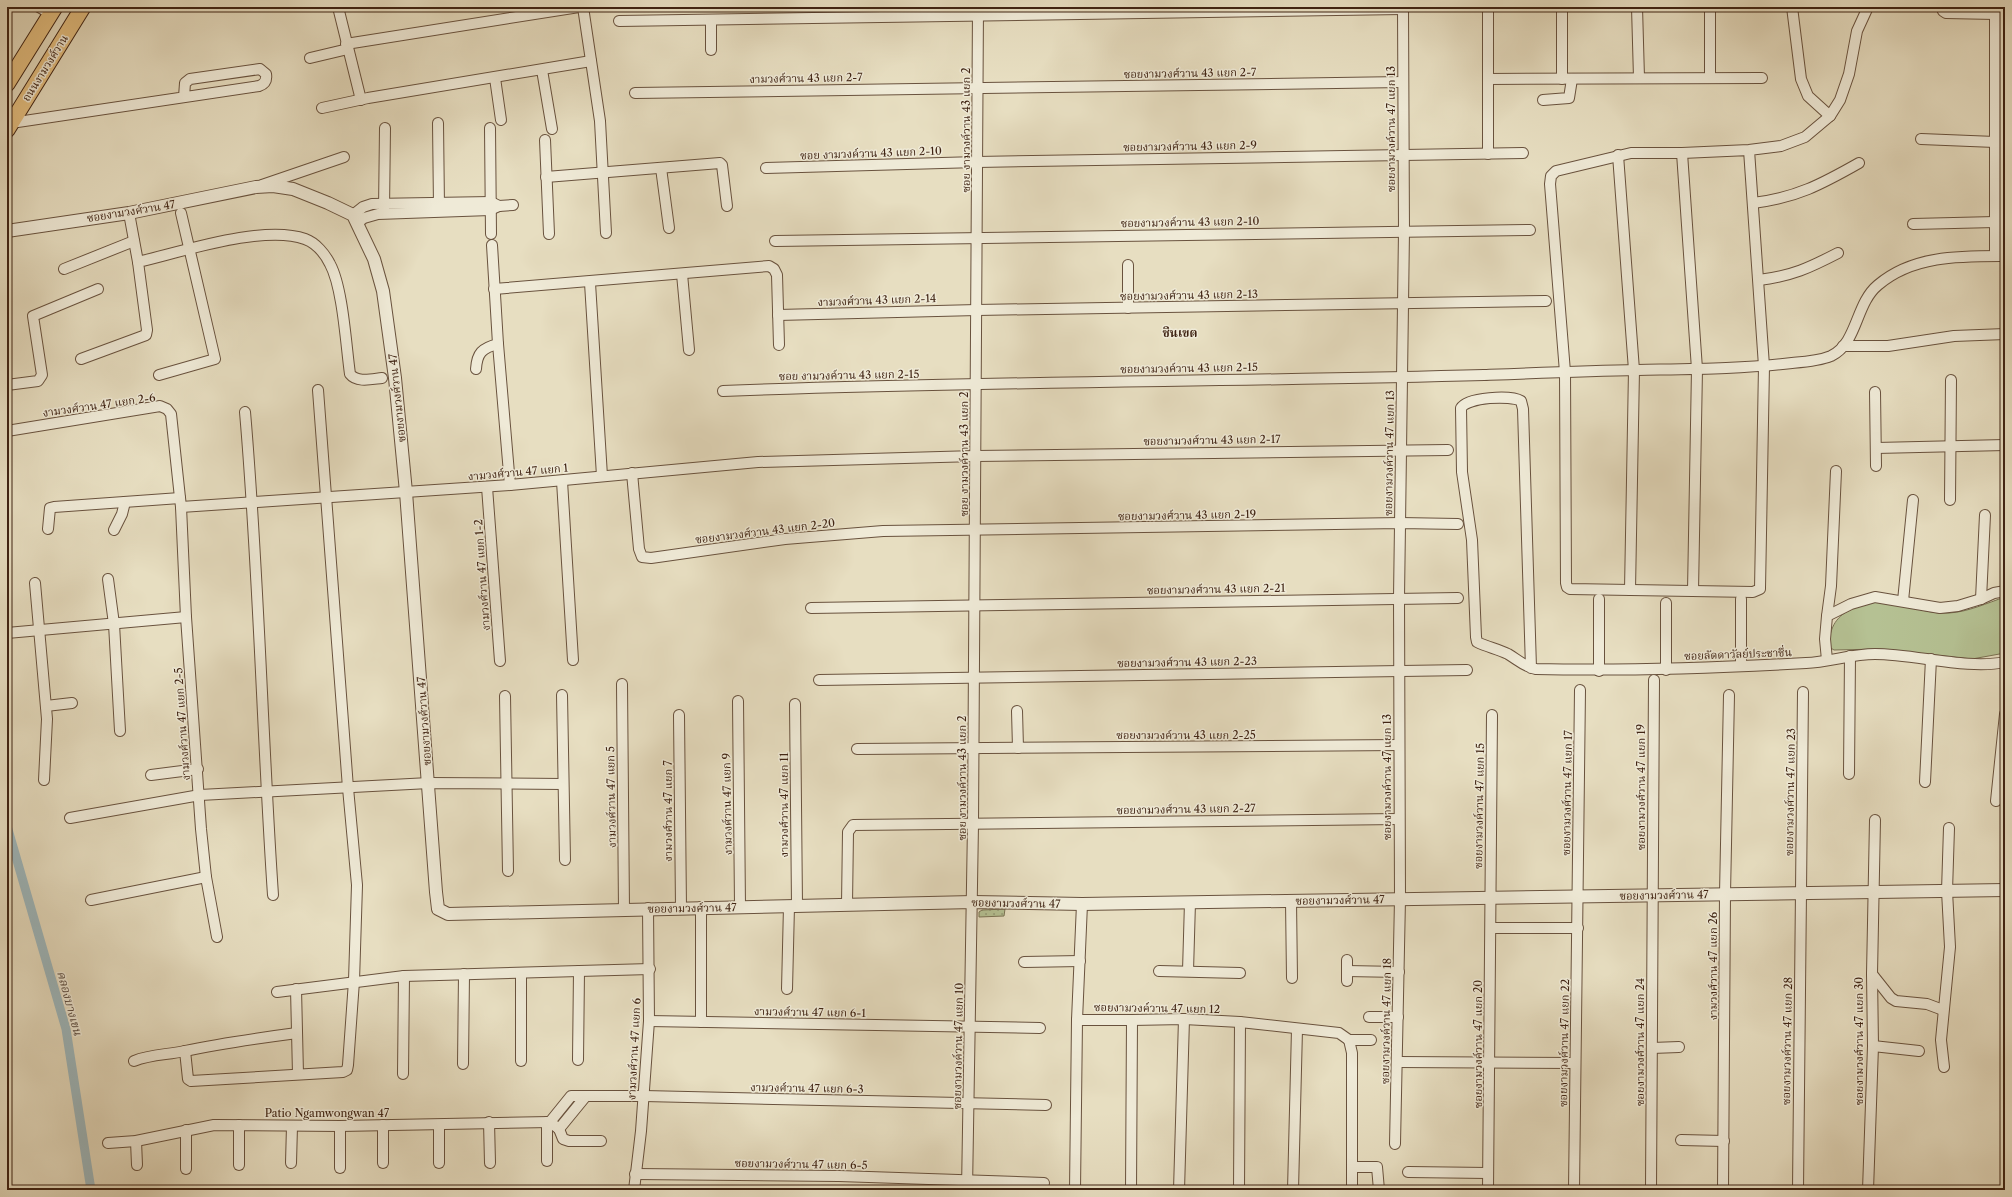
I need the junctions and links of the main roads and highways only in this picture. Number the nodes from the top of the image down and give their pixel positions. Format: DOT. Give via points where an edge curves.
graph roads {
  1 [pos="83,7"];
  2 [pos="48,9"];
  3 [pos="13,66"];
  4 [pos="7,84"];
  5 [pos="9,127"];
  1 -- 5 [label="main road, ถนนงามวงศ์วาน"];
  2 -- 3 [label="main road"];
  3 -- 4 [label="main road"];
}
